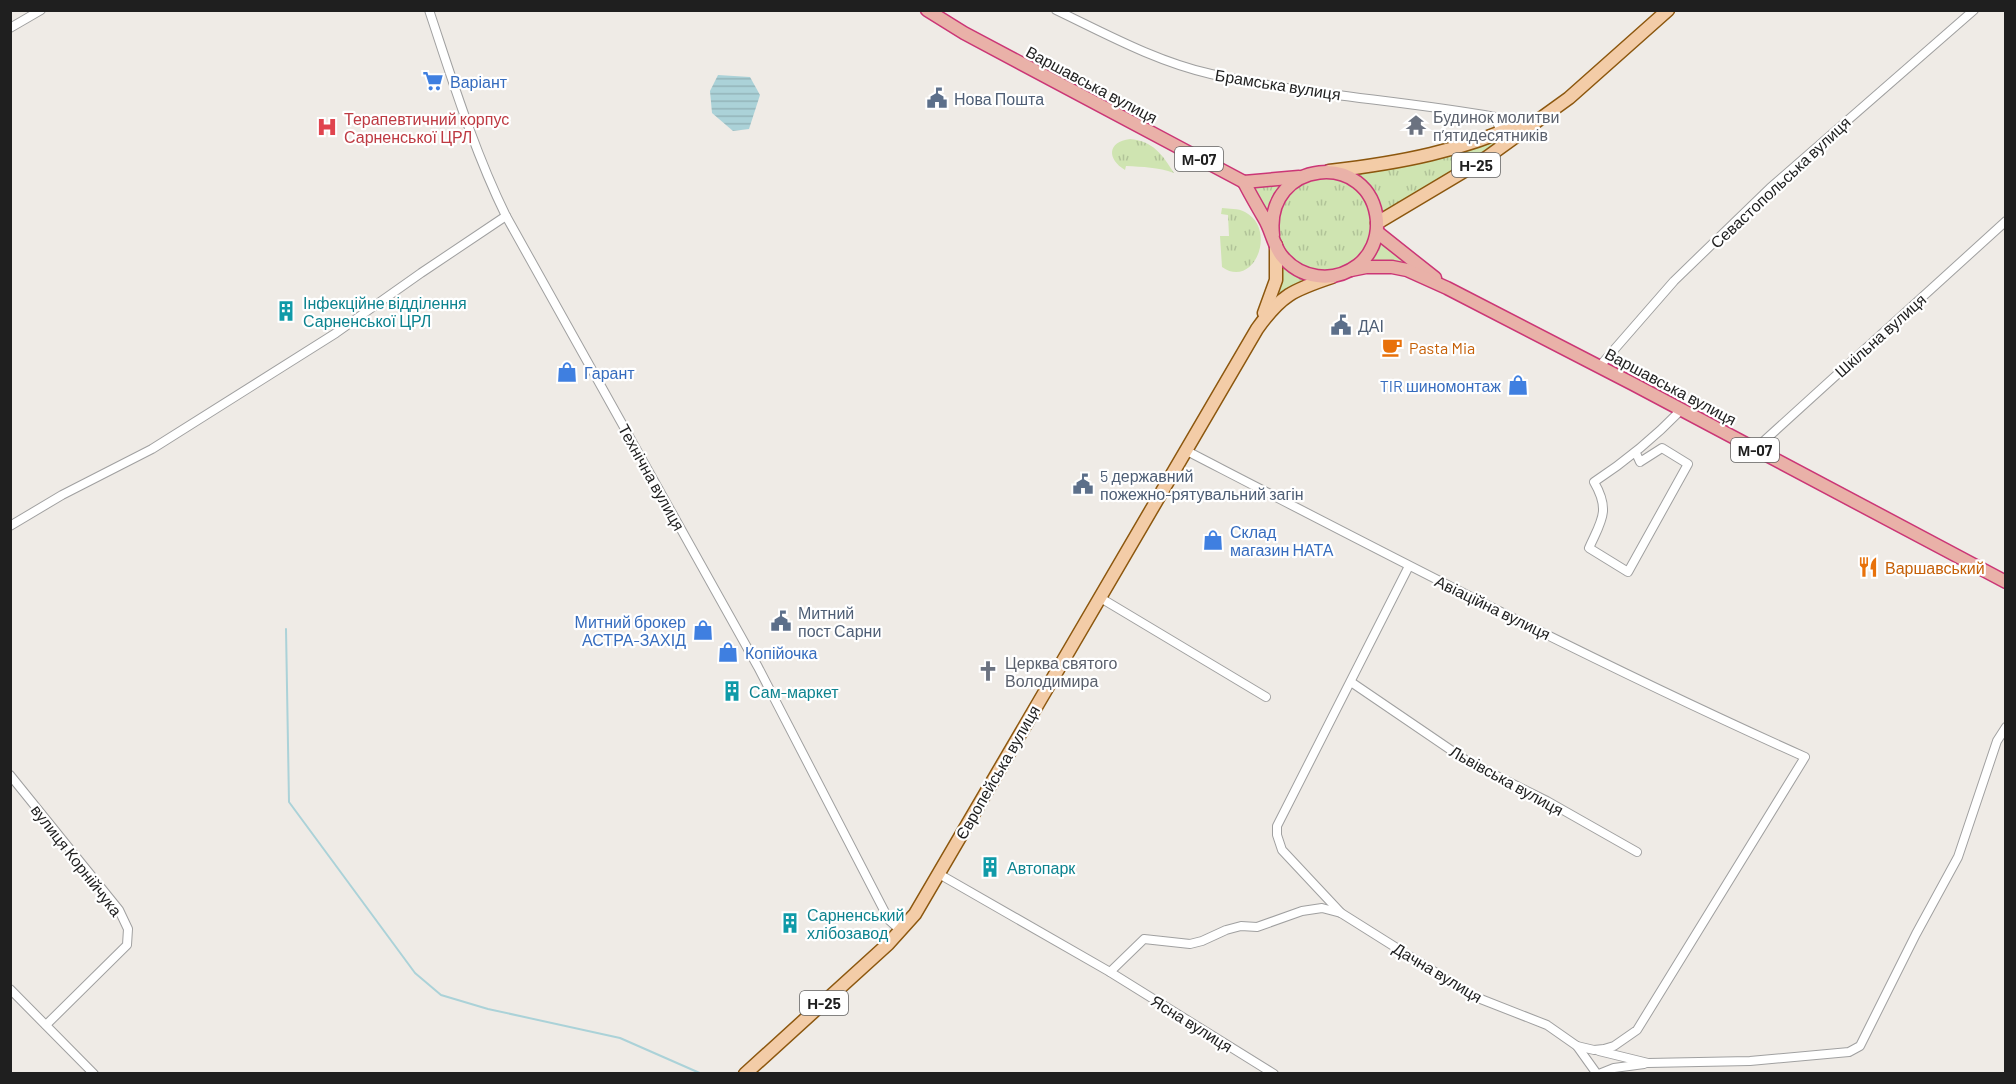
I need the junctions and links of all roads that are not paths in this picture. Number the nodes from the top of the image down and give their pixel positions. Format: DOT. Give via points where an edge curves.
graph roads {
  1 [pos="41,10"];
  2 [pos="429,10"];
  3 [pos="927,10"];
  4 [pos="1056,10"];
  5 [pos="1668,10"];
  6 [pos="1974,10"];
  7 [pos="10,28"];
  8 [pos="1569,98"];
  9 [pos="1501,132"];
  10 [pos="1320,172"];
  11 [pos="1300,177"];
  12 [pos="1244,182"];
  13 [pos="506,216"];
  14 [pos="2006,221"];
  15 [pos="1377,228"];
  16 [pos="1274,240"];
  17 [pos="1351,270"];
  18 [pos="1333,276"];
  19 [pos="1447,288"];
  20 [pos="1257,329"];
  21 [pos="1599,367"];
  22 [pos="1681,410"];
  23 [pos="1185,450"];
  24 [pos="1754,450"];
  25 [pos="1636,453"];
  26 [pos="10,526"];
  27 [pos="1409,566"];
  28 [pos="2006,582"];
  29 [pos="1099,597"];
  30 [pos="1351,682"];
  31 [pos="1266,697"];
  32 [pos="2006,727"];
  33 [pos="10,775"];
  34 [pos="1637,852"];
  35 [pos="939,874"];
  36 [pos="1341,913"];
  37 [pos="901,931"];
  38 [pos="1110,972"];
  39 [pos="10,989"];
  40 [pos="46,1026"];
  41 [pos="1577,1046"];
  42 [pos="1594,1050"];
  43 [pos="1648,1063"];
  44 [pos="94,1074"];
  45 [pos="746,1074"];
  46 [pos="1274,1074"];
  47 [pos="1598,1074"];
  1 -- 7 [label="street"];
  2 -- 13 [label="street, Технічна вулиця" via="479,155"];
  3 -- 12 [label="highway, Варшавська вулиця / М-07"];
  4 -- 9 [label="street, Брамська вулиця" via="1173,63 1210,74 1495,117"];
  5 -- 8 [label="main road, Н-25"];
  6 -- 21 [label="street, Севастопольська вулиця" via="1770,188 1674,281"];
  8 -- 9 [label="main road, Н-25" via="1544,114"];
  8 -- 15 [label="main road, Н-25" via="1486,158"];
  9 -- 10 [label="main road, Н-25" via="1426,157"];
  10 -- 11 [label="highway, М-07"];
  10 -- 15 [label="highway, М-07" via="1345,176 1365,191 1376,212"];
  11 -- 12 [label="highway, М-07"];
  11 -- 16 [label="highway, Н-25" via="1279,196 1272,217"];
  12 -- 16 [label="highway, М-07"];
  13 -- 26 [label="street" via="336,333 152,449"];
  13 -- 37 [label="street, Технічна вулиця" via="758,667 889,920"];
  14 -- 24 [label="street, Шкільна вулиця"];
  15 -- 17 [label="highway" via="1373,246"];
  15 -- 19 [label="highway, М-07"];
  16 -- 18 [label="highway, М-07" via="1296,269 1317,277"];
  16 -- 20 [label="main road, Європейська вулиця / Н-25" via="1276,280"];
  17 -- 18 [label="highway, М-07"];
  17 -- 19 [label="highway, М-07" via="1378,266 1407,270"];
  18 -- 20 [label="main road, Європейська вулиця / Н-25" via="1282,298"];
  19 -- 21 [label="highway, Варшавська вулиця / М-07"];
  20 -- 23 [label="main road, Європейська вулиця / Н-25"];
  21 -- 22 [label="highway, Варшавська вулиця / М-07"];
  22 -- 24 [label="highway, Варшавська вулиця / М-07"];
  22 -- 25 [label="street"];
  23 -- 27 [label="street, Авіаційна вулиця"];
  23 -- 29 [label="main road, Європейська вулиця / Н-25"];
  24 -- 28 [label="highway, Варшавська вулиця / М-07"];
  25 -- 25 [label="street" via="1594,482 1603,496 1604,513 1589,548 1628,572 1688,464 1662,448 1640,462"];
  27 -- 30 [label="street"];
  27 -- 42 [label="street, Авіаційна вулиця" via="1805,757 1637,1030 1614,1046"];
  29 -- 31 [label="street"];
  29 -- 35 [label="main road, Європейська вулиця / Н-25"];
  30 -- 34 [label="street, Львівська вулиця" via="1467,761"];
  30 -- 36 [label="street" via="1277,826 1282,850"];
  32 -- 43 [label="street" via="1997,741 1958,857 1860,1046 1849,1052 1750,1061"];
  33 -- 40 [label="street, вулиця Корнійчука" via="120,910 128,929 127,945"];
  35 -- 37 [label="main road, Європейська вулиця / Н-25"];
  35 -- 38 [label="street"];
  36 -- 38 [label="street, Дачна вулиця" via="1322,908 1302,911 1257,927 1226,930 1190,944 1144,939"];
  36 -- 41 [label="street, Дачна вулиця" via="1473,996 1547,1025"];
  37 -- 45 [label="main road, Європейська вулиця / Н-25"];
  38 -- 46 [label="street, Ясна вулиця"];
  39 -- 40 [label="street"];
  40 -- 44 [label="street"];
  41 -- 42 [label="street, Дачна вулиця"];
  41 -- 47 [label="street"];
  42 -- 43 [label="street, Дачна вулиця"];
  43 -- 47 [label="street"];
}
